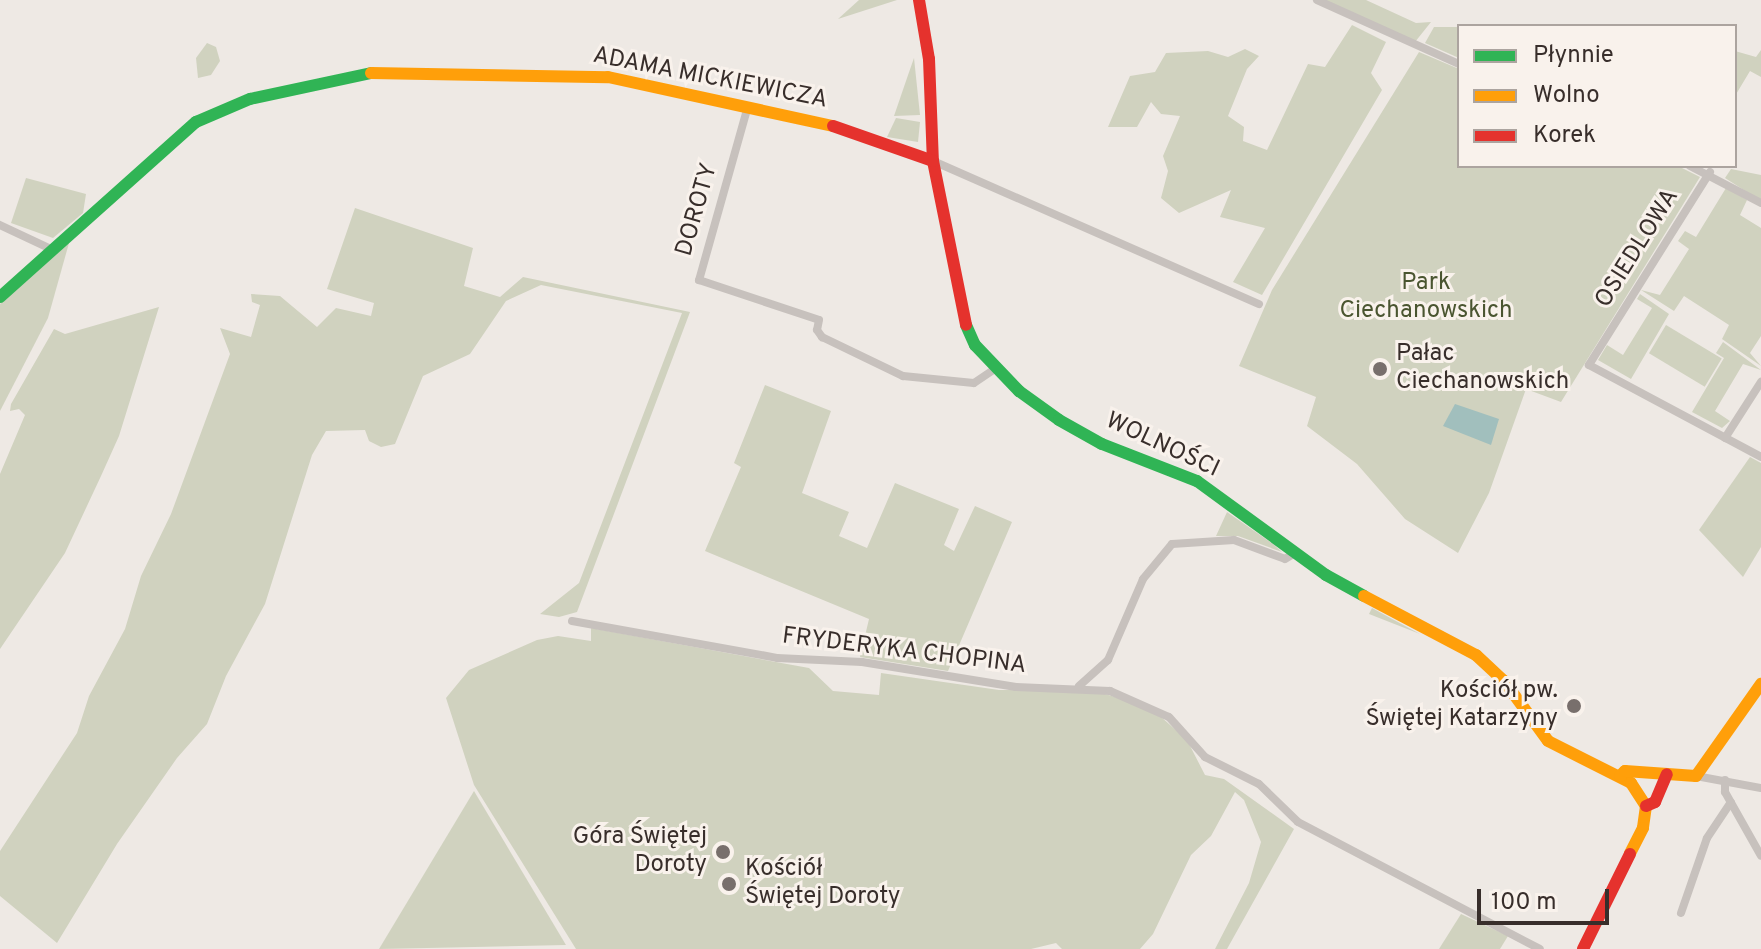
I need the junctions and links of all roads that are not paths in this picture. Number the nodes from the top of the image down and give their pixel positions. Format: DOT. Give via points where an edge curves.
graph roads {
  1 [pos="919,0"];
  2 [pos="1317,0"];
  3 [pos="1457,63"];
  4 [pos="748,106"];
  5 [pos="933,161"];
  6 [pos="1697,168"];
  7 [pos="1710,172"];
  8 [pos="1761,203"];
  9 [pos="0,225"];
  10 [pos="53,250"];
  11 [pos="0,297"];
  12 [pos="1259,304"];
  13 [pos="995,369"];
  14 [pos="1761,382"];
  15 [pos="1725,438"];
  16 [pos="1761,457"];
  17 [pos="1295,553"];
  18 [pos="572,621"];
  19 [pos="1761,684"];
  20 [pos="1079,686"];
  21 [pos="1667,774"];
  22 [pos="1620,776"];
  23 [pos="1696,776"];
  24 [pos="1725,780"];
  25 [pos="1761,788"];
  26 [pos="1731,802"];
  27 [pos="1646,806"];
  28 [pos="1761,856"];
  29 [pos="1681,913"];
  30 [pos="1540,949"];
  31 [pos="1583,949"];
  1 -- 5 [label="street, WOLNOŚCI" via="929,59"];
  2 -- 3 [label="street"];
  4 -- 5 [label="street, ADAMA MICKIEWICZA" via="840,128"];
  4 -- 10 [label="street, ADAMA MICKIEWICZA" via="570,74 410,70 321,82 250,99 196,122"];
  4 -- 13 [label="street, DOROTY" via="699,280 819,320 822,337 903,376 974,383"];
  5 -- 12 [label="street, ADAMA MICKIEWICZA"];
  5 -- 13 [label="street, WOLNOŚCI" via="963,319"];
  6 -- 7 [label="street, OSIEDLOWA"];
  7 -- 8 [label="street"];
  7 -- 15 [label="street, OSIEDLOWA" via="1589,365"];
  9 -- 10 [label="street"];
  10 -- 11 [label="street, ADAMA MICKIEWICZA"];
  13 -- 17 [label="street, WOLNOŚCI" via="1055,417 1102,444 1197,481"];
  14 -- 15 [label="street"];
  15 -- 16 [label="street"];
  17 -- 20 [label="street" via="1285,559 1234,540 1172,544 1143,579 1108,660"];
  17 -- 22 [label="street, WOLNOŚCI" via="1346,587 1476,655 1504,681 1548,741"];
  18 -- 20 [label="street, FRYDERYKA CHOPINA" via="777,658 862,662 1016,687"];
  19 -- 23 [label="street"];
  20 -- 30 [label="street, FRYDERYKA CHOPINA" via="1146,704 1169,717 1223,770 1259,784 1298,822"];
  21 -- 22 [label="street, WOLNOŚCI" via="1625,771"];
  21 -- 23 [label="street, WOLNOŚCI"];
  21 -- 27 [label="street" via="1655,802"];
  22 -- 27 [label="street, WOLNOŚCI" via="1641,793"];
  23 -- 24 [label="street"];
  24 -- 25 [label="street"];
  24 -- 26 [label="street"];
  26 -- 28 [label="street"];
  26 -- 29 [label="street" via="1707,838"];
  27 -- 31 [label="street" via="1643,828"];
}
